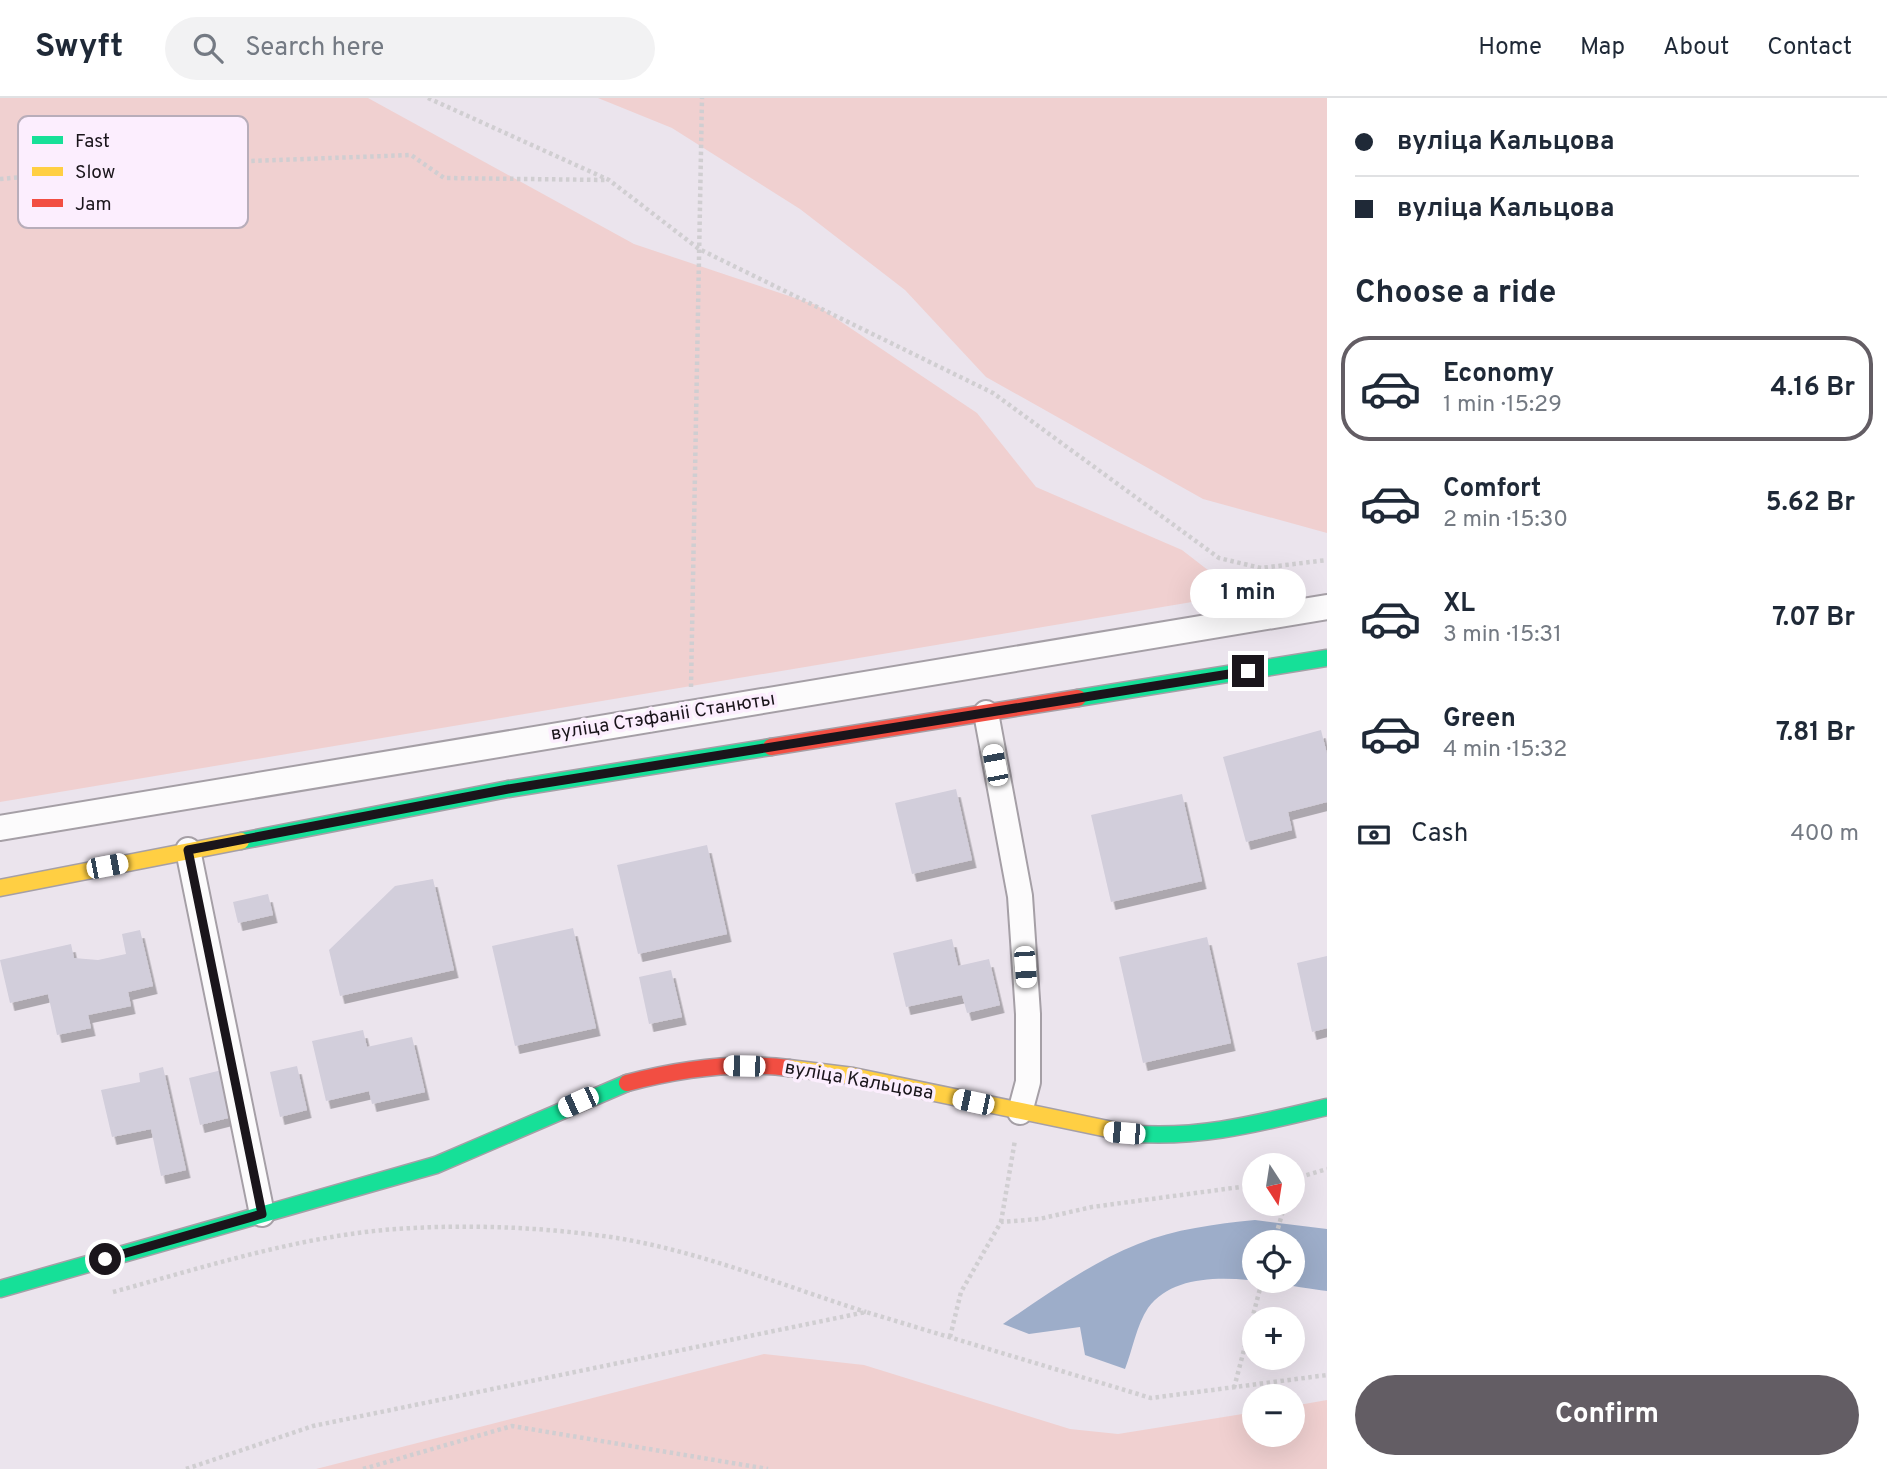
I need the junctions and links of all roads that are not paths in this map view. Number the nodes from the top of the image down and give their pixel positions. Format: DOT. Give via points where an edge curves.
graph roads {
  1 [pos="1327,607"];
  2 [pos="1327,658"];
  3 [pos="986,713"];
  4 [pos="0,828"];
  5 [pos="188,850"];
  6 [pos="0,888"];
  7 [pos="1327,1107"];
  8 [pos="1020,1112"];
  9 [pos="262,1214"];
  10 [pos="0,1289"];
  1 -- 4 [label="street, вуліца Стэфаніі Станюты"];
  2 -- 3 [label="street"];
  3 -- 5 [label="street" via="508,789"];
  3 -- 8 [label="street" via="1020,897 1028,1014 1027,1082"];
  5 -- 6 [label="street"];
  5 -- 9 [label="street"];
  7 -- 8 [label="street, вуліца Кальцова" via="1233,1130 1163,1137 1104,1131"];
  8 -- 9 [label="street, вуліца Кальцова" via="853,1076 784,1067 723,1066 669,1072 619,1085 436,1165"];
  9 -- 10 [label="street, вуліца Кальцова"];
}
